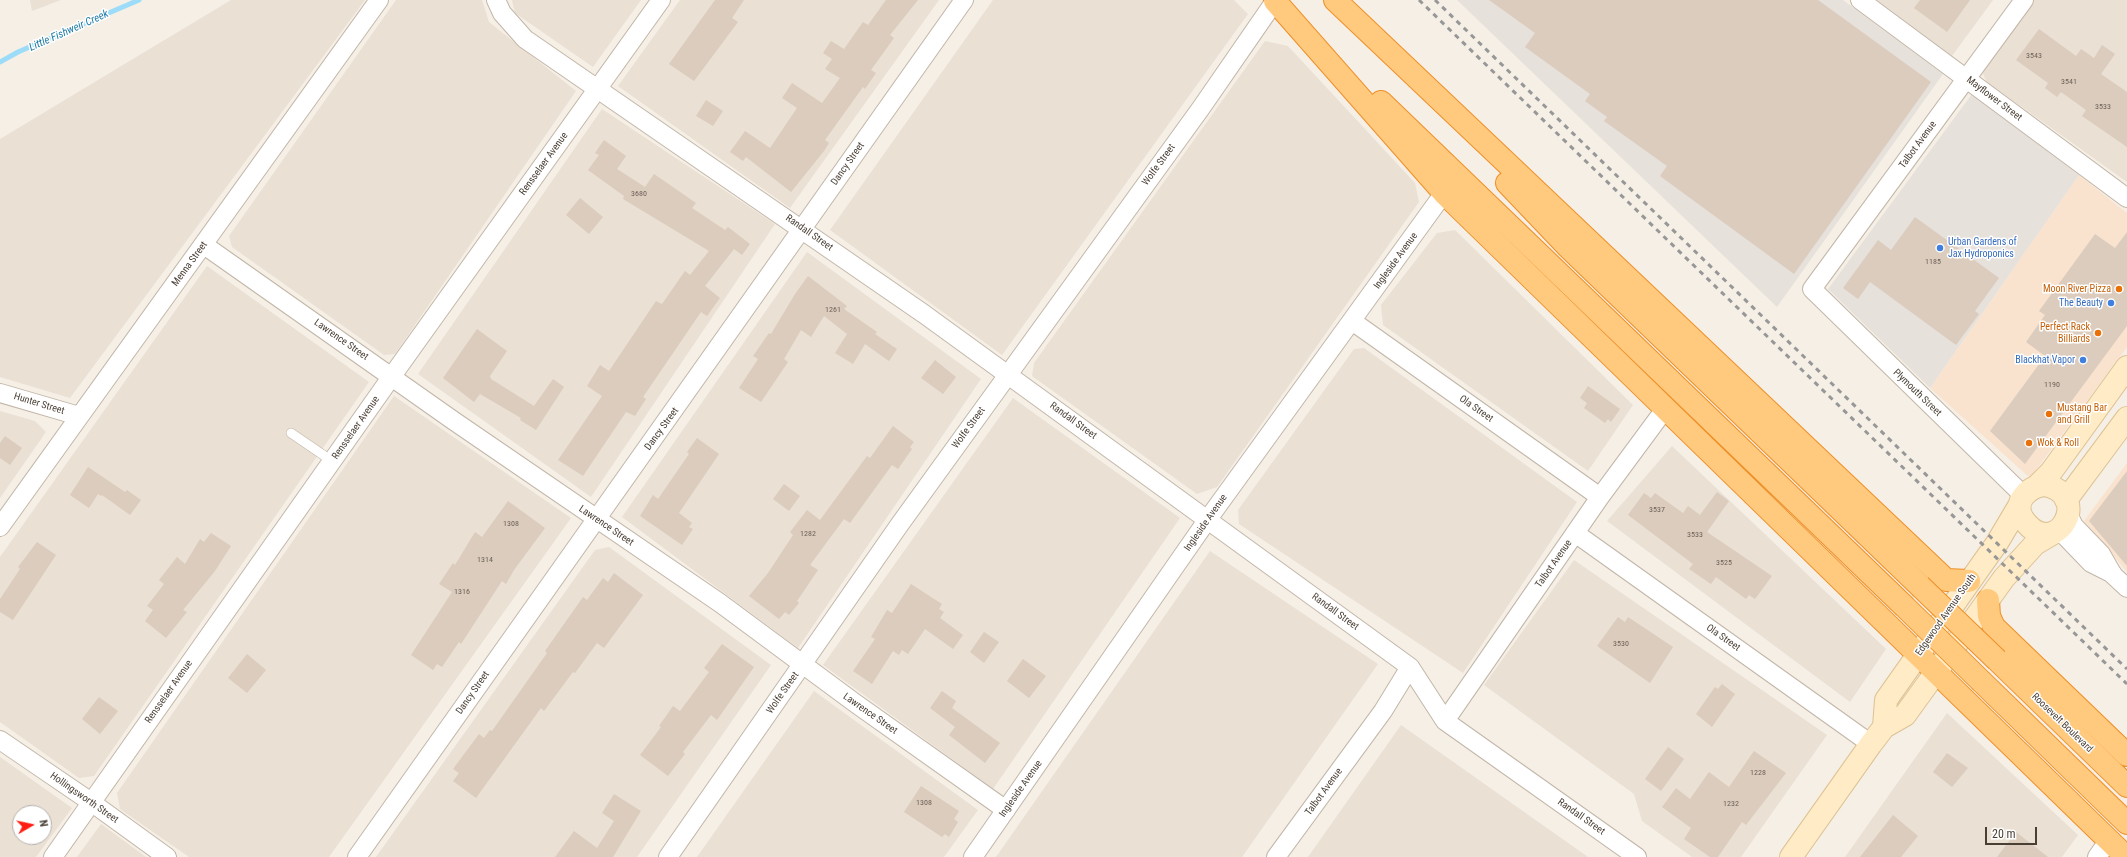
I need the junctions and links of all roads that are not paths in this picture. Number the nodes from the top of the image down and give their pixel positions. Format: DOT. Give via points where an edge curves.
graph roads {
  1 [pos="379,0"];
  2 [pos="496,0"];
  3 [pos="661,0"];
  4 [pos="964,0"];
  5 [pos="1274,0"];
  6 [pos="1334,0"];
  7 [pos="1860,0"];
  8 [pos="2024,0"];
  9 [pos="1967,79"];
  10 [pos="598,90"];
  11 [pos="1444,193"];
  12 [pos="2127,198"];
  13 [pos="802,229"];
  14 [pos="204,245"];
  15 [pos="1812,289"];
  16 [pos="1352,321"];
  17 [pos="2127,367"];
  18 [pos="1008,374"];
  19 [pos="392,376"];
  20 [pos="0,393"];
  21 [pos="1665,409"];
  22 [pos="78,416"];
  23 [pos="2127,418"];
  24 [pos="291,433"];
  25 [pos="332,461"];
  26 [pos="2026,496"];
  27 [pos="1600,497"];
  28 [pos="1208,519"];
  29 [pos="597,520"];
  30 [pos="2061,520"];
  31 [pos="0,527"];
  32 [pos="1575,533"];
  33 [pos="1969,581"];
  34 [pos="2127,588"];
  35 [pos="1988,600"];
  36 [pos="1918,655"];
  37 [pos="803,665"];
  38 [pos="1410,667"];
  39 [pos="1936,673"];
  40 [pos="1445,721"];
  41 [pos="1884,727"];
  42 [pos="0,740"];
  43 [pos="1871,744"];
  44 [pos="2127,755"];
  45 [pos="2127,786"];
  46 [pos="91,802"];
  47 [pos="1006,810"];
  48 [pos="2127,823"];
  49 [pos="2103,849"];
  50 [pos="52,857"];
  51 [pos="167,857"];
  52 [pos="357,857"];
  53 [pos="668,857"];
  54 [pos="973,857"];
  55 [pos="1276,857"];
  56 [pos="1637,857"];
  57 [pos="1791,857"];
  58 [pos="2126,857"];
  1 -- 14 [label="street, Menna Street"];
  2 -- 10 [label="street, Randall Street" via="502,13 525,39"];
  3 -- 10 [label="street, Rensselaer Avenue"];
  4 -- 13 [label="street, Dancy Street"];
  5 -- 11 [label="highway"];
  5 -- 18 [label="street, Wolfe Street" via="1201,108"];
  5 -- 48 [label="highway, bridge" via="1549,262"];
  6 -- 33 [label="highway" via="1946,580"];
  6 -- 45 [label="highway, Roosevelt Boulevard, bridge" via="1566,245"];
  7 -- 9 [label="street, Mayflower Street"];
  8 -- 9 [label="street, Talbot Avenue"];
  9 -- 12 [label="street, Mayflower Street"];
  9 -- 15 [label="street, Talbot Avenue"];
  10 -- 13 [label="street, Randall Street"];
  10 -- 19 [label="street, Rensselaer Avenue"];
  11 -- 16 [label="street, Ingleside Avenue"];
  11 -- 21 [label="highway"];
  13 -- 18 [label="street, Randall Street"];
  13 -- 29 [label="street, Dancy Street"];
  14 -- 19 [label="street, Lawrence Street"];
  14 -- 22 [label="street, Menna Street"];
  15 -- 26 [label="street, Plymouth Street"];
  16 -- 27 [label="street, Ola Street"];
  16 -- 28 [label="street, Ingleside Avenue"];
  17 -- 26 [label="main road, Edgewood Avenue South" via="2052,472"];
  18 -- 28 [label="street, Randall Street"];
  18 -- 37 [label="street, Wolfe Street"];
  19 -- 25 [label="street, Rensselaer Avenue"];
  19 -- 29 [label="street, Lawrence Street"];
  20 -- 22 [label="street, Hunter Street"];
  21 -- 27 [label="street, Talbot Avenue"];
  21 -- 36 [label="highway"];
  22 -- 31 [label="street, Menna Street"];
  23 -- 30 [label="main road"];
  24 -- 25 [label="lane"];
  25 -- 46 [label="street, Rensselaer Avenue"];
  26 -- 30 [label="main road" via="2044,485 2057,489"];
  26 -- 30 [label="main road" via="2022,518 2040,534"];
  26 -- 33 [label="main road, Edgewood Avenue South" via="1997,543"];
  27 -- 32 [label="street, Talbot Avenue"];
  28 -- 38 [label="street, Randall Street"];
  28 -- 47 [label="street, Ingleside Avenue"];
  29 -- 37 [label="street, Lawrence Street" via="720,604"];
  29 -- 52 [label="street, Dancy Street"];
  30 -- 34 [label="street" via="2091,563 2114,575"];
  30 -- 35 [label="main road" via="2025,553"];
  32 -- 40 [label="street, Talbot Avenue"];
  32 -- 43 [label="street, Ola Street"];
  33 -- 36 [label="main road, Edgewood Avenue South"];
  35 -- 39 [label="main road"];
  35 -- 44 [label="highway" via="1989,616 1994,627"];
  36 -- 39 [label="highway"];
  36 -- 41 [label="main road, Edgewood Avenue South" via="1886,700"];
  37 -- 47 [label="street, Lawrence Street"];
  37 -- 53 [label="street, Wolfe Street"];
  38 -- 40 [label="street, Randall Street"];
  38 -- 55 [label="street, Talbot Avenue" via="1383,711"];
  39 -- 41 [label="main road" via="1905,715"];
  39 -- 49 [label="highway"];
  40 -- 56 [label="street, Randall Street"];
  41 -- 43 [label="main road"];
  42 -- 46 [label="street, Hollingsworth Street"];
  43 -- 57 [label="main road"];
  46 -- 50 [label="street, Rensselaer Avenue"];
  46 -- 51 [label="street, Hollingsworth Street"];
  47 -- 54 [label="street, Ingleside Avenue"];
  49 -- 58 [label="highway"];
}
